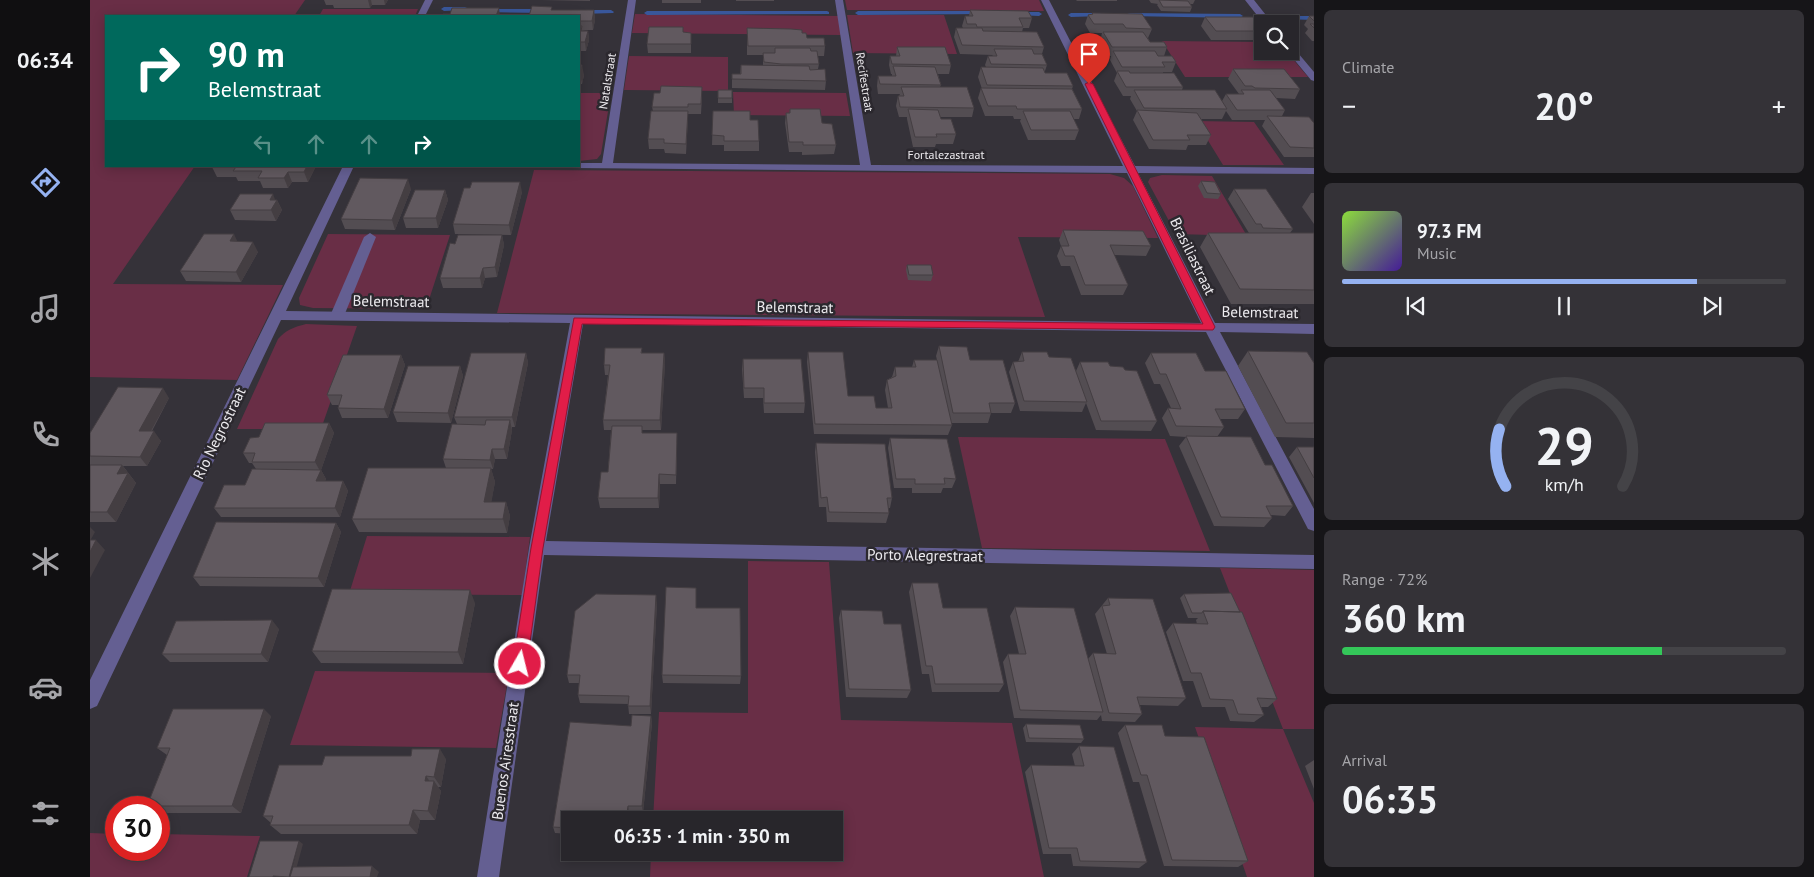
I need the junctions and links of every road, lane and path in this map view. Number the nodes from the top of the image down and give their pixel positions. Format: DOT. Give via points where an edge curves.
graph roads {
  1 [pos="429,0"];
  2 [pos="632,0"];
  3 [pos="839,0"];
  4 [pos="1046,0"];
  5 [pos="1249,0"];
  6 [pos="422,15"];
  7 [pos="1262,15"];
  8 [pos="1299,60"];
  9 [pos="1314,78"];
  10 [pos="580,166"];
  11 [pos="607,166"];
  12 [pos="348,167"];
  13 [pos="866,168"];
  14 [pos="1132,169"];
  15 [pos="1314,171"];
  16 [pos="370,237"];
  17 [pos="276,315"];
  18 [pos="337,316"];
  19 [pos="577,320"];
  20 [pos="1210,327"];
  21 [pos="1314,329"];
  22 [pos="1314,524"];
  23 [pos="537,548"];
  24 [pos="1314,562"];
  25 [pos="90,700"];
  26 [pos="488,877"];
  1 -- 6 [label="street"];
  2 -- 11 [label="street, Natalstraat"];
  3 -- 13 [label="street, Recifestraat"];
  4 -- 14 [label="street, Brasiliastraat"];
  5 -- 7 [label="street"];
  8 -- 9 [label="street"];
  10 -- 11 [label="street, Fortalezastraat"];
  11 -- 13 [label="street, Fortalezastraat"];
  12 -- 17 [label="street, Rio Negrostraat"];
  13 -- 14 [label="street, Fortalezastraat"];
  14 -- 15 [label="street, Fortalezastraat"];
  14 -- 20 [label="street, Brasiliastraat"];
  16 -- 18 [label="street"];
  17 -- 18 [label="street, Belemstraat"];
  17 -- 25 [label="street, Rio Negrostraat"];
  18 -- 19 [label="street, Belemstraat"];
  19 -- 20 [label="street, Belemstraat"];
  19 -- 23 [label="street, Buenos Airesstraat"];
  20 -- 21 [label="street, Belemstraat"];
  20 -- 22 [label="street, Brasiliastraat"];
  23 -- 24 [label="street, Porto Alegrestraat"];
  23 -- 26 [label="street, Buenos Airesstraat"];
}
